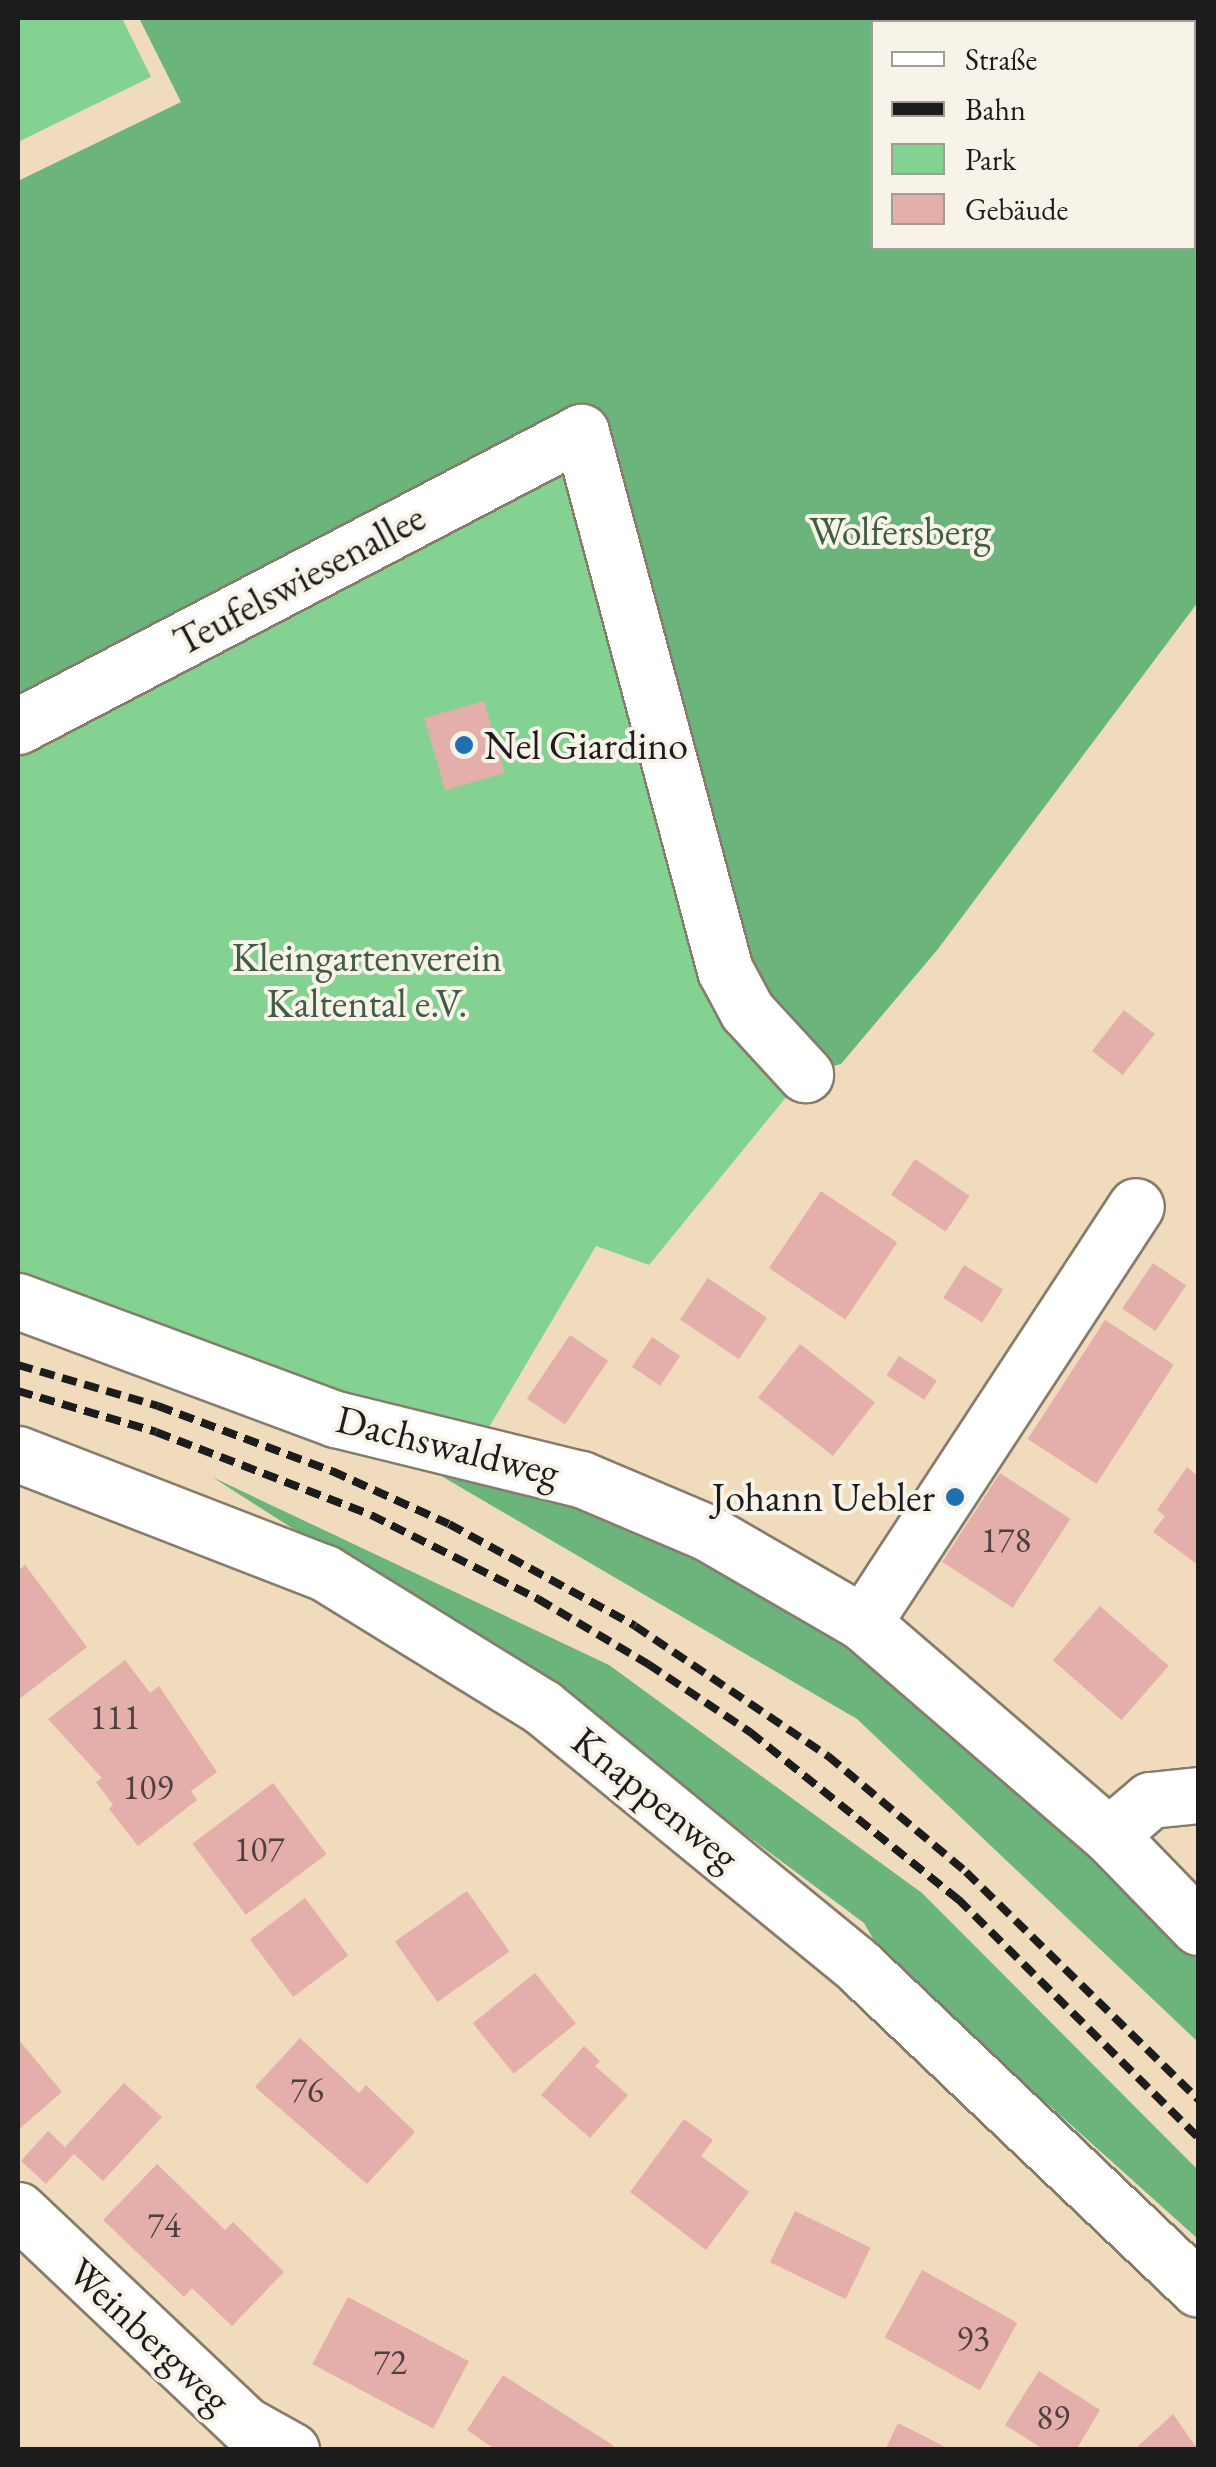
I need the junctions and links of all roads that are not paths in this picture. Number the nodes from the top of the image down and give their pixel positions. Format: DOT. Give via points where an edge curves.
graph roads {
  1 [pos="18,726"];
  2 [pos="805,1074"];
  3 [pos="1136,1206"];
  4 [pos="18,1301"];
  5 [pos="18,1454"];
  6 [pos="863,1623"];
  7 [pos="1198,1795"];
  8 [pos="1110,1835"];
  9 [pos="1198,1927"];
  10 [pos="18,2210"];
  11 [pos="1198,2289"];
  12 [pos="290,2450"];
  1 -- 2 [label="street, Teufelswiesenallee" via="581,432 725,970 747,1011"];
  3 -- 6 [label="street"];
  4 -- 6 [label="street, Dachswaldweg" via="336,1419 581,1479 708,1532"];
  5 -- 11 [label="street, Knappenweg" via="325,1573 542,1707 856,1963"];
  6 -- 8 [label="street, Dachswaldweg"];
  7 -- 8 [label="street" via="1150,1800"];
  8 -- 9 [label="street, Dachswaldweg"];
  10 -- 12 [label="street, Weinbergweg" via="244,2424"];
}
